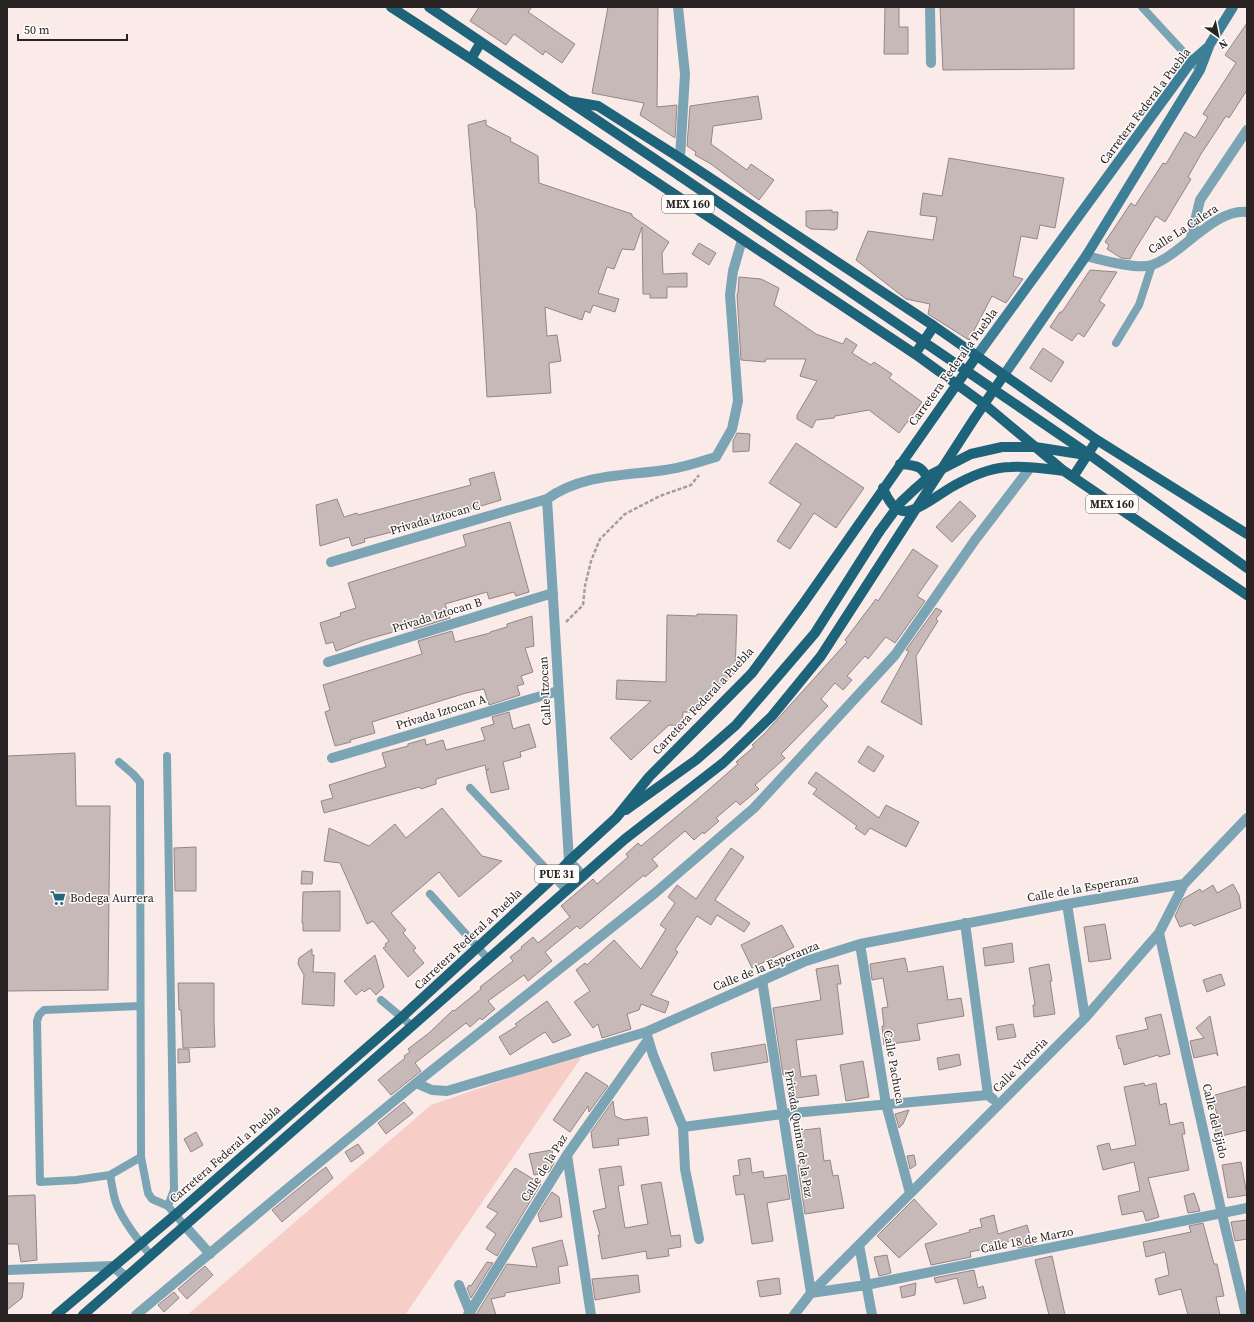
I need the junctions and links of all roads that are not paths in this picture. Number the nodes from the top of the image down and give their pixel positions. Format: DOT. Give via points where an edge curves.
graph roads {
  1 [pos="391,7"];
  2 [pos="429,7"];
  3 [pos="678,7"];
  4 [pos="930,7"];
  5 [pos="1142,7"];
  6 [pos="1233,7"];
  7 [pos="481,42"];
  8 [pos="1210,44"];
  9 [pos="471,59"];
  10 [pos="1191,62"];
  11 [pos="931,63"];
  12 [pos="1200,70"];
  13 [pos="569,101"];
  14 [pos="1247,130"];
  15 [pos="680,158"];
  16 [pos="1247,212"];
  17 [pos="1191,238"];
  18 [pos="742,240"];
  19 [pos="1086,256"];
  20 [pos="1152,265"];
  21 [pos="934,326"];
  22 [pos="1116,343"];
  23 [pos="915,354"];
  24 [pos="976,357"];
  25 [pos="1004,375"];
  26 [pos="956,385"];
  27 [pos="984,404"];
  28 [pos="1097,440"];
  29 [pos="1090,455"];
  30 [pos="900,464"];
  31 [pos="1030,468"];
  32 [pos="1064,471"];
  33 [pos="1073,477"];
  34 [pos="930,487"];
  35 [pos="883,488"];
  36 [pos="547,499"];
  37 [pos="918,507"];
  38 [pos="1247,534"];
  39 [pos="332,562"];
  40 [pos="1247,568"];
  41 [pos="553,593"];
  42 [pos="1247,595"];
  43 [pos="328,662"];
  44 [pos="558,691"];
  45 [pos="167,756"];
  46 [pos="332,758"];
  47 [pos="119,762"];
  48 [pos="470,788"];
  49 [pos="616,818"];
  50 [pos="1247,818"];
  51 [pos="568,861"];
  52 [pos="583,876"];
  53 [pos="554,877"];
  54 [pos="1184,884"];
  55 [pos="567,891"];
  56 [pos="430,894"];
  57 [pos="1067,904"];
  58 [pos="964,923"];
  59 [pos="1159,933"];
  60 [pos="860,944"];
  61 [pos="477,948"];
  62 [pos="488,960"];
  63 [pos="762,980"];
  64 [pos="381,1000"];
  65 [pos="140,1006"];
  66 [pos="402,1017"];
  67 [pos="1084,1018"];
  68 [pos="412,1026"];
  69 [pos="647,1036"];
  70 [pos="416,1082"];
  71 [pos="988,1095"];
  72 [pos="886,1104"];
  73 [pos="999,1105"];
  74 [pos="782,1114"];
  75 [pos="682,1127"];
  76 [pos="567,1155"];
  77 [pos="141,1157"];
  78 [pos="110,1175"];
  79 [pos="910,1193"];
  80 [pos="168,1206"];
  81 [pos="1247,1208"];
  82 [pos="1222,1214"];
  83 [pos="175,1215"];
  84 [pos="185,1226"];
  85 [pos="699,1239"];
  86 [pos="141,1243"];
  87 [pos="859,1245"];
  88 [pos="210,1254"];
  89 [pos="151,1256"];
  90 [pos="112,1266"];
  91 [pos="7,1270"];
  92 [pos="126,1278"];
  93 [pos="459,1285"];
  94 [pos="866,1285"];
  95 [pos="811,1293"];
  96 [pos="469,1314"];
  97 [pos="56,1315"];
  98 [pos="83,1315"];
  99 [pos="136,1315"];
  100 [pos="591,1315"];
  101 [pos="794,1315"];
  102 [pos="872,1315"];
  103 [pos="1246,1315"];
  1 -- 9 [label="main road, MEX 160"];
  2 -- 7 [label="main road, MEX 160"];
  3 -- 15 [label="street" via="685,74"];
  4 -- 11 [label="street"];
  5 -- 10 [label="lane"];
  6 -- 8 [label="main road, PUE 31"];
  7 -- 9 [label="main road"];
  7 -- 13 [label="main road, MEX 160"];
  8 -- 10 [label="main road, Carretera Federal a Puebla / PUE 31"];
  8 -- 12 [label="main road, Carretera Federal a Puebla / PUE 31"];
  9 -- 18 [label="main road, MEX 160"];
  10 -- 12 [label="lane"];
  10 -- 24 [label="main road, Carretera Federal a Puebla / PUE 31"];
  12 -- 19 [label="main road, Carretera Federal a Puebla / PUE 31"];
  13 -- 15 [label="main road" via="598,106"];
  13 -- 29 [label="main road, MEX 160, bridge"];
  14 -- 17 [label="street" via="1200,200"];
  15 -- 21 [label="main road"];
  16 -- 17 [label="street, Calle La Calera" via="1235,212"];
  17 -- 20 [label="street, Calle La Calera" via="1173,253"];
  18 -- 23 [label="main road, MEX 160"];
  18 -- 36 [label="street, Privada Iztocan C" via="733,271 730,295 738,401 732,429 716,457 666,470 602,477 559,491"];
  19 -- 20 [label="street, Calle La Calera" via="1131,266"];
  19 -- 25 [label="main road, Carretera Federal a Puebla / PUE 31"];
  20 -- 22 [label="lane" via="1139,305"];
  21 -- 23 [label="main road"];
  21 -- 24 [label="main road"];
  23 -- 26 [label="main road, MEX 160"];
  24 -- 25 [label="main road"];
  24 -- 26 [label="main road, Carretera Federal a Puebla / PUE 31"];
  25 -- 27 [label="main road, Carretera Federal a Puebla / PUE 31"];
  25 -- 28 [label="main road"];
  26 -- 27 [label="main road, MEX 160"];
  26 -- 30 [label="main road, Carretera Federal a Puebla / PUE 31"];
  27 -- 32 [label="main road, MEX 160"];
  27 -- 34 [label="main road, Carretera Federal a Puebla / PUE 31"];
  28 -- 33 [label="main road"];
  28 -- 38 [label="main road"];
  29 -- 40 [label="main road, MEX 160"];
  29 -- 49 [label="main road, bridge" via="1034,447 1002,447 971,454 932,474 901,502 815,633 736,726 696,760"];
  30 -- 34 [label="main road" via="919,467 926,473"];
  30 -- 35 [label="main road, Carretera Federal a Puebla / PUE 31"];
  31 -- 32 [label="main road"];
  31 -- 37 [label="main road" via="1011,467 979,474 958,483"];
  31 -- 70 [label="street" via="975,540 895,654 754,808 655,893"];
  32 -- 33 [label="main road, MEX 160"];
  33 -- 42 [label="main road, MEX 160"];
  34 -- 37 [label="main road, Carretera Federal a Puebla / PUE 31"];
  35 -- 37 [label="main road" via="887,499 900,510 908,511"];
  35 -- 49 [label="main road, Carretera Federal a Puebla / PUE 31" via="752,673 649,777"];
  36 -- 39 [label="street, Privada Iztocan C"];
  36 -- 41 [label="street, Calle Itzocan"];
  37 -- 52 [label="main road, Carretera Federal a Puebla / PUE 31" via="821,656 772,716 723,763 625,839"];
  41 -- 43 [label="street, Privada Iztocan B"];
  41 -- 44 [label="street, Calle Itzocan"];
  44 -- 46 [label="street, Privada Iztocan A"];
  44 -- 51 [label="street, Calle Itzocan"];
  45 -- 80 [label="lane" via="174,1190"];
  47 -- 65 [label="lane" via="140,782"];
  48 -- 53 [label="lane"];
  49 -- 51 [label="main road, Carretera Federal a Puebla / PUE 31"];
  50 -- 54 [label="street, Calle Victoria"];
  51 -- 52 [label="street"];
  51 -- 53 [label="main road, Carretera Federal a Puebla / PUE 31"];
  52 -- 55 [label="main road, Carretera Federal a Puebla / PUE 31"];
  53 -- 55 [label="lane"];
  53 -- 61 [label="main road, Carretera Federal a Puebla / PUE 31"];
  54 -- 57 [label="street, Calle de la Esperanza"];
  54 -- 59 [label="street, Calle Victoria"];
  55 -- 62 [label="main road, Carretera Federal a Puebla / PUE 31"];
  56 -- 61 [label="lane"];
  57 -- 58 [label="street, Calle de la Esperanza"];
  57 -- 67 [label="street"];
  58 -- 60 [label="street, Calle de la Esperanza"];
  58 -- 71 [label="street"];
  59 -- 67 [label="street, Calle Victoria"];
  59 -- 82 [label="street, Calle del Ejido"];
  60 -- 63 [label="street, Calle de la Esperanza" via="806,961"];
  60 -- 72 [label="street, Calle Pachuca"];
  61 -- 62 [label="lane"];
  61 -- 66 [label="main road, Carretera Federal a Puebla / PUE 31"];
  62 -- 68 [label="main road, Carretera Federal a Puebla / PUE 31"];
  63 -- 69 [label="street, Calle de la Esperanza"];
  63 -- 74 [label="street, Privada Quinta de la Paz"];
  64 -- 66 [label="lane"];
  65 -- 77 [label="lane"];
  65 -- 78 [label="lane" via="44,1010 39,1014 37,1021 40,1182"];
  66 -- 68 [label="lane"];
  66 -- 83 [label="main road, Carretera Federal a Puebla / PUE 31"];
  67 -- 73 [label="street, Calle Victoria"];
  68 -- 84 [label="main road, Carretera Federal a Puebla / PUE 31"];
  69 -- 70 [label="street, Calle de la Esperanza" via="447,1090 432,1090"];
  69 -- 75 [label="street"];
  69 -- 76 [label="street, Calle de la Paz"];
  70 -- 88 [label="street"];
  71 -- 72 [label="street"];
  71 -- 73 [label="street"];
  72 -- 74 [label="street"];
  72 -- 79 [label="street, Calle Pachuca"];
  73 -- 79 [label="street, Calle Victoria"];
  74 -- 75 [label="street"];
  74 -- 95 [label="street, Privada Quinta de la Paz"];
  75 -- 85 [label="street" via="685,1170"];
  76 -- 96 [label="street, Calle de la Paz"];
  76 -- 100 [label="street"];
  77 -- 78 [label="lane"];
  77 -- 80 [label="lane" via="148,1193 152,1199"];
  78 -- 86 [label="lane" via="119,1210"];
  79 -- 87 [label="street, Calle Victoria"];
  80 -- 83 [label="lane"];
  81 -- 82 [label="street, Calle 18 de Marzo"];
  82 -- 94 [label="street, Calle 18 de Marzo"];
  82 -- 103 [label="street, Calle del Ejido"];
  83 -- 84 [label="lane"];
  83 -- 86 [label="main road, Carretera Federal a Puebla / PUE 31"];
  84 -- 88 [label="street"];
  84 -- 89 [label="main road, Carretera Federal a Puebla / PUE 31"];
  86 -- 89 [label="lane"];
  86 -- 90 [label="main road, Carretera Federal a Puebla / PUE 31"];
  87 -- 94 [label="street"];
  87 -- 95 [label="street, Calle Victoria"];
  88 -- 99 [label="street"];
  89 -- 92 [label="main road, Carretera Federal a Puebla / PUE 31"];
  90 -- 91 [label="street"];
  90 -- 92 [label="street"];
  90 -- 97 [label="main road, Carretera Federal a Puebla / PUE 31"];
  92 -- 98 [label="main road, Carretera Federal a Puebla / PUE 31"];
  93 -- 96 [label="street"];
  94 -- 95 [label="street, Calle 18 de Marzo"];
  94 -- 102 [label="street"];
  95 -- 101 [label="street, Calle Victoria"];
}
